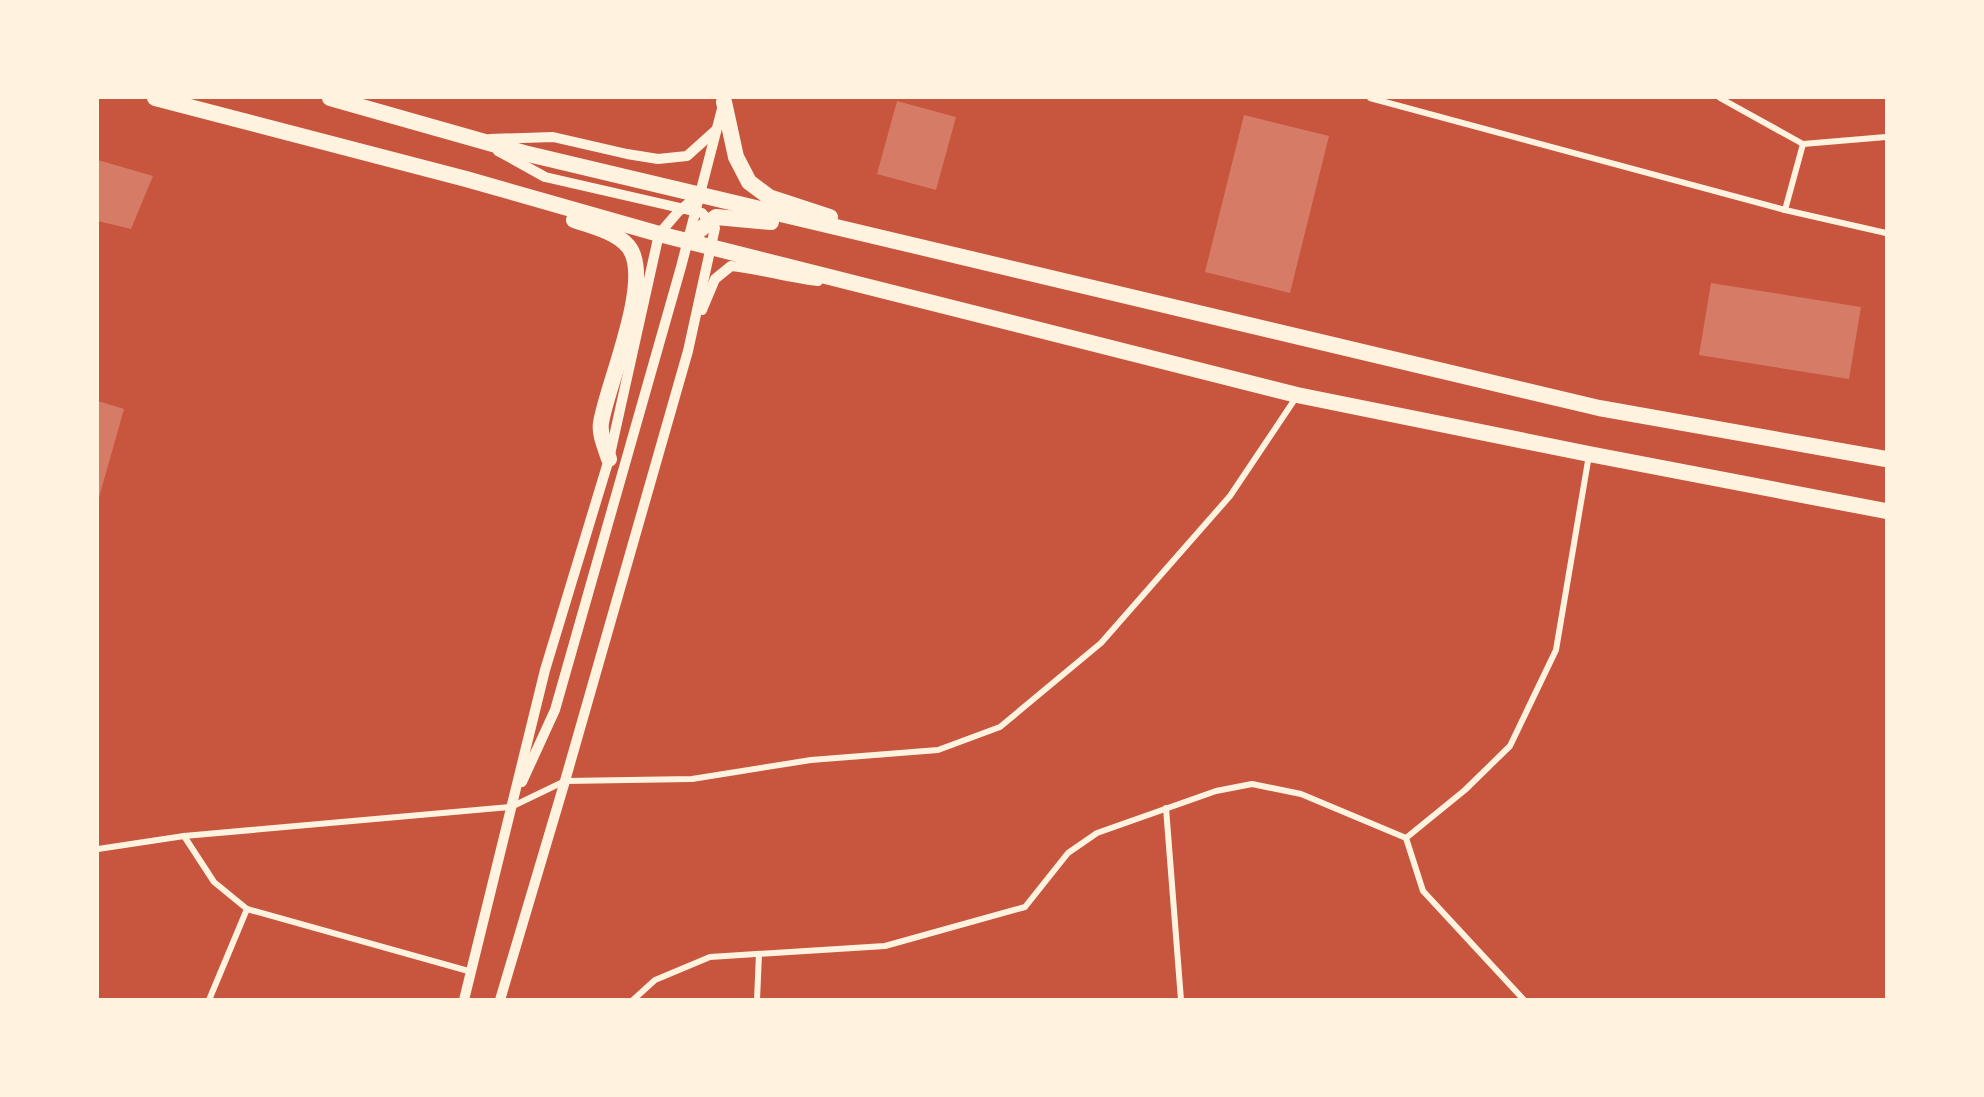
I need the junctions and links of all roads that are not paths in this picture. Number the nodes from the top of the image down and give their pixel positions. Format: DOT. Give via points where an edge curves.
graph roads {
  1 [pos="155,98"];
  2 [pos="330,98"];
  3 [pos="1370,98"];
  4 [pos="1720,98"];
  5 [pos="724,100"];
  6 [pos="1391,100"];
  7 [pos="717,130"];
  8 [pos="1887,137"];
  9 [pos="478,140"];
  10 [pos="1803,144"];
  11 [pos="466,179"];
  12 [pos="696,204"];
  13 [pos="681,209"];
  14 [pos="1785,210"];
  15 [pos="710,222"];
  16 [pos="1887,233"];
  17 [pos="659,234"];
  18 [pos="687,240"];
  19 [pos="904,244"];
  20 [pos="711,246"];
  21 [pos="866,285"];
  22 [pos="688,351"];
  23 [pos="1297,395"];
  24 [pos="1589,454"];
  25 [pos="609,459"];
  26 [pos="1887,459"];
  27 [pos="1887,511"];
  28 [pos="565,781"];
  29 [pos="511,807"];
  30 [pos="1166,808"];
  31 [pos="184,836"];
  32 [pos="1406,838"];
  33 [pos="98,849"];
  34 [pos="247,909"];
  35 [pos="759,954"];
  36 [pos="472,972"];
  37 [pos="209,999"];
  38 [pos="464,999"];
  39 [pos="500,999"];
  40 [pos="633,999"];
  41 [pos="757,999"];
  42 [pos="1181,999"];
  43 [pos="1524,999"];
  1 -- 11 [label="highway"];
  2 -- 9 [label="highway"];
  3 -- 6 [label="street"];
  4 -- 10 [label="street"];
  5 -- 7 [label="street"];
  5 -- 19 [label="highway" via="736,157 749,182 769,197"];
  6 -- 14 [label="street"];
  7 -- 9 [label="street" via="687,156 658,159 553,137"];
  7 -- 12 [label="street"];
  8 -- 10 [label="street"];
  9 -- 12 [label="highway"];
  9 -- 13 [label="street" via="545,177"];
  10 -- 14 [label="street"];
  11 -- 17 [label="highway"];
  11 -- 25 [label="highway" via="609,232 628,246 636,266 635,300 600,426"];
  12 -- 13 [label="street"];
  12 -- 13 [label="street"];
  12 -- 15 [label="street"];
  12 -- 18 [label="street"];
  12 -- 19 [label="highway"];
  13 -- 17 [label="street"];
  14 -- 16 [label="street"];
  15 -- 18 [label="highway"];
  15 -- 19 [label="highway" via="716,217 753,219"];
  15 -- 20 [label="street" via="715,228"];
  17 -- 18 [label="highway"];
  17 -- 25 [label="street"];
  18 -- 20 [label="highway"];
  18 -- 29 [label="street" via="555,710"];
  19 -- 26 [label="highway" via="1599,408"];
  20 -- 21 [label="highway"];
  20 -- 22 [label="street"];
  21 -- 22 [label="street" via="796,279 731,266 715,279"];
  21 -- 23 [label="highway"];
  22 -- 28 [label="street"];
  23 -- 24 [label="highway"];
  23 -- 28 [label="street" via="1230,496 1101,643 1000,727 938,750 811,760 692,779"];
  24 -- 27 [label="highway"];
  24 -- 32 [label="street" via="1556,650 1510,747"];
  25 -- 29 [label="street" via="545,670"];
  28 -- 29 [label="street"];
  28 -- 39 [label="street"];
  29 -- 31 [label="street"];
  29 -- 36 [label="street"];
  30 -- 32 [label="street" via="1252,784 1301,794"];
  30 -- 35 [label="street" via="1097,833 1068,853 1025,907 885,946"];
  30 -- 42 [label="street"];
  31 -- 33 [label="street"];
  31 -- 34 [label="street" via="214,882"];
  32 -- 43 [label="street" via="1423,891"];
  34 -- 36 [label="street"];
  34 -- 37 [label="street"];
  35 -- 40 [label="street" via="710,957 655,980"];
  35 -- 41 [label="street"];
  36 -- 38 [label="street"];
}
